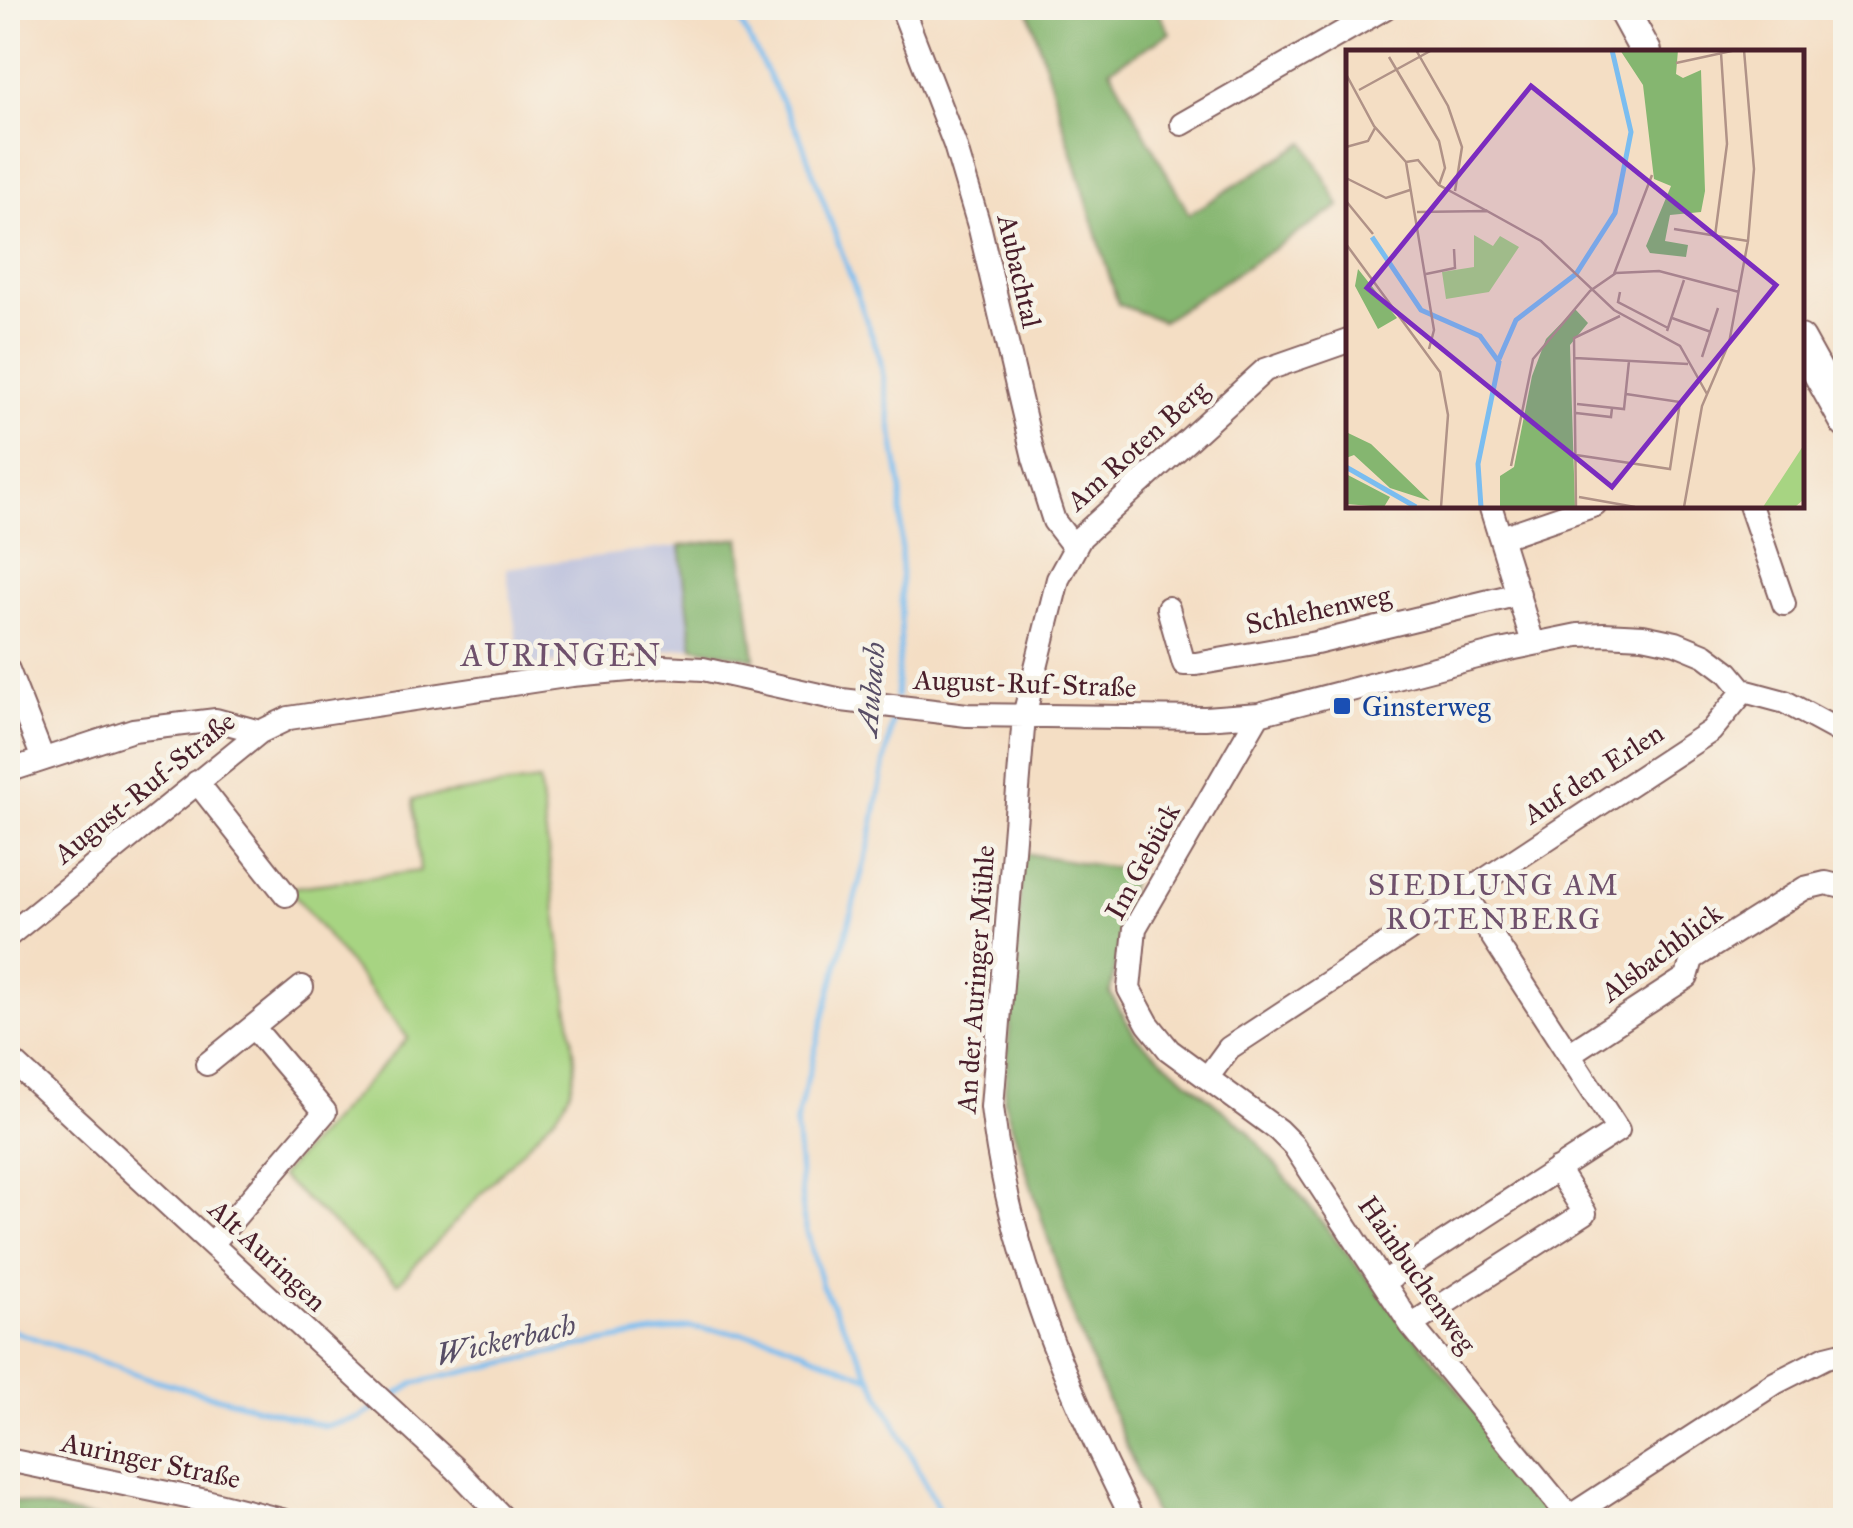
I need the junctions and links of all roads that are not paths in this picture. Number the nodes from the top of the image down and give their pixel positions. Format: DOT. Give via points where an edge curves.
graph roads {
  1 [pos="902,8"];
  2 [pos="1385,8"];
  3 [pos="1622,8"];
  4 [pos="1645,50"];
  5 [pos="1182,124"];
  6 [pos="1346,343"];
  7 [pos="1803,345"];
  8 [pos="1846,424"];
  9 [pos="1491,508"];
  10 [pos="1586,508"];
  11 [pos="1751,508"];
  12 [pos="1502,537"];
  13 [pos="1074,547"];
  14 [pos="1519,594"];
  15 [pos="1784,604"];
  16 [pos="1168,608"];
  17 [pos="1533,643"];
  18 [pos="8,670"];
  19 [pos="1744,691"];
  20 [pos="1259,714"];
  21 [pos="1024,716"];
  22 [pos="260,732"];
  23 [pos="1846,735"];
  24 [pos="43,759"];
  25 [pos="8,771"];
  26 [pos="197,782"];
  27 [pos="1846,888"];
  28 [pos="1464,893"];
  29 [pos="286,895"];
  30 [pos="8,936"];
  31 [pos="302,987"];
  32 [pos="252,1027"];
  33 [pos="1569,1054"];
  34 [pos="8,1057"];
  35 [pos="207,1064"];
  36 [pos="1207,1078"];
  37 [pos="1558,1170"];
  38 [pos="212,1244"];
  39 [pos="1384,1282"];
  40 [pos="1411,1325"];
  41 [pos="1846,1352"];
  42 [pos="8,1460"];
  43 [pos="488,1510"];
  44 [pos="1571,1519"];
  45 [pos="282,1520"];
  46 [pos="505,1520"];
  47 [pos="1133,1520"];
  1 -- 13 [label="street, Aubachtal" via="980,229 1054,521"];
  2 -- 5 [label="street"];
  3 -- 4 [label="main road"];
  6 -- 13 [label="street, Am Roten Berg" via="1264,370"];
  7 -- 8 [label="main road"];
  9 -- 12 [label="street"];
  10 -- 12 [label="street"];
  11 -- 15 [label="street"];
  12 -- 14 [label="street"];
  13 -- 21 [label="street, Am Roten Berg" via="1058,579"];
  14 -- 16 [label="street, Schlehenweg" via="1196,664 1184,664"];
  14 -- 17 [label="street"];
  17 -- 19 [label="street, August-Ruf-Straße" via="1604,634 1676,643 1704,655"];
  17 -- 20 [label="street, August-Ruf-Straße"];
  18 -- 24 [label="street"];
  19 -- 23 [label="street, August-Ruf-Straße" via="1786,702"];
  19 -- 28 [label="street, Auf den Erlen" via="1711,731"];
  20 -- 21 [label="street, August-Ruf-Straße"];
  20 -- 36 [label="street, Im Gebück" via="1136,928 1130,960 1129,989 1148,1024"];
  21 -- 22 [label="street, August-Ruf-Straße" via="892,707 703,668 664,667 288,718"];
  21 -- 47 [label="street, An der Auringer Mühle" via="992,1107 998,1161 1016,1236 1058,1350"];
  22 -- 24 [label="street" via="216,720 133,730"];
  22 -- 26 [label="street, August-Ruf-Straße"];
  24 -- 25 [label="street"];
  26 -- 29 [label="street"];
  26 -- 30 [label="street, August-Ruf-Straße"];
  27 -- 33 [label="street, Alsbachblick" via="1805,888 1692,959 1687,977"];
  28 -- 33 [label="street"];
  28 -- 36 [label="street, Auf den Erlen" via="1229,1048"];
  31 -- 32 [label="street"];
  32 -- 35 [label="street"];
  32 -- 38 [label="street" via="324,1112"];
  33 -- 37 [label="street" via="1618,1130"];
  34 -- 38 [label="street, Alt Auringen"];
  36 -- 39 [label="street, Hainbuchenweg" via="1294,1146"];
  37 -- 39 [label="street"];
  37 -- 40 [label="street" via="1585,1213"];
  38 -- 43 [label="street, Alt Auringen" via="397,1415"];
  39 -- 40 [label="street, Hainbuchenweg"];
  40 -- 44 [label="street, Hainbuchenweg"];
  41 -- 44 [label="street" via="1775,1383"];
  42 -- 45 [label="street, Auringer Straße"];
  43 -- 46 [label="street, Alt Auringen"];
}
